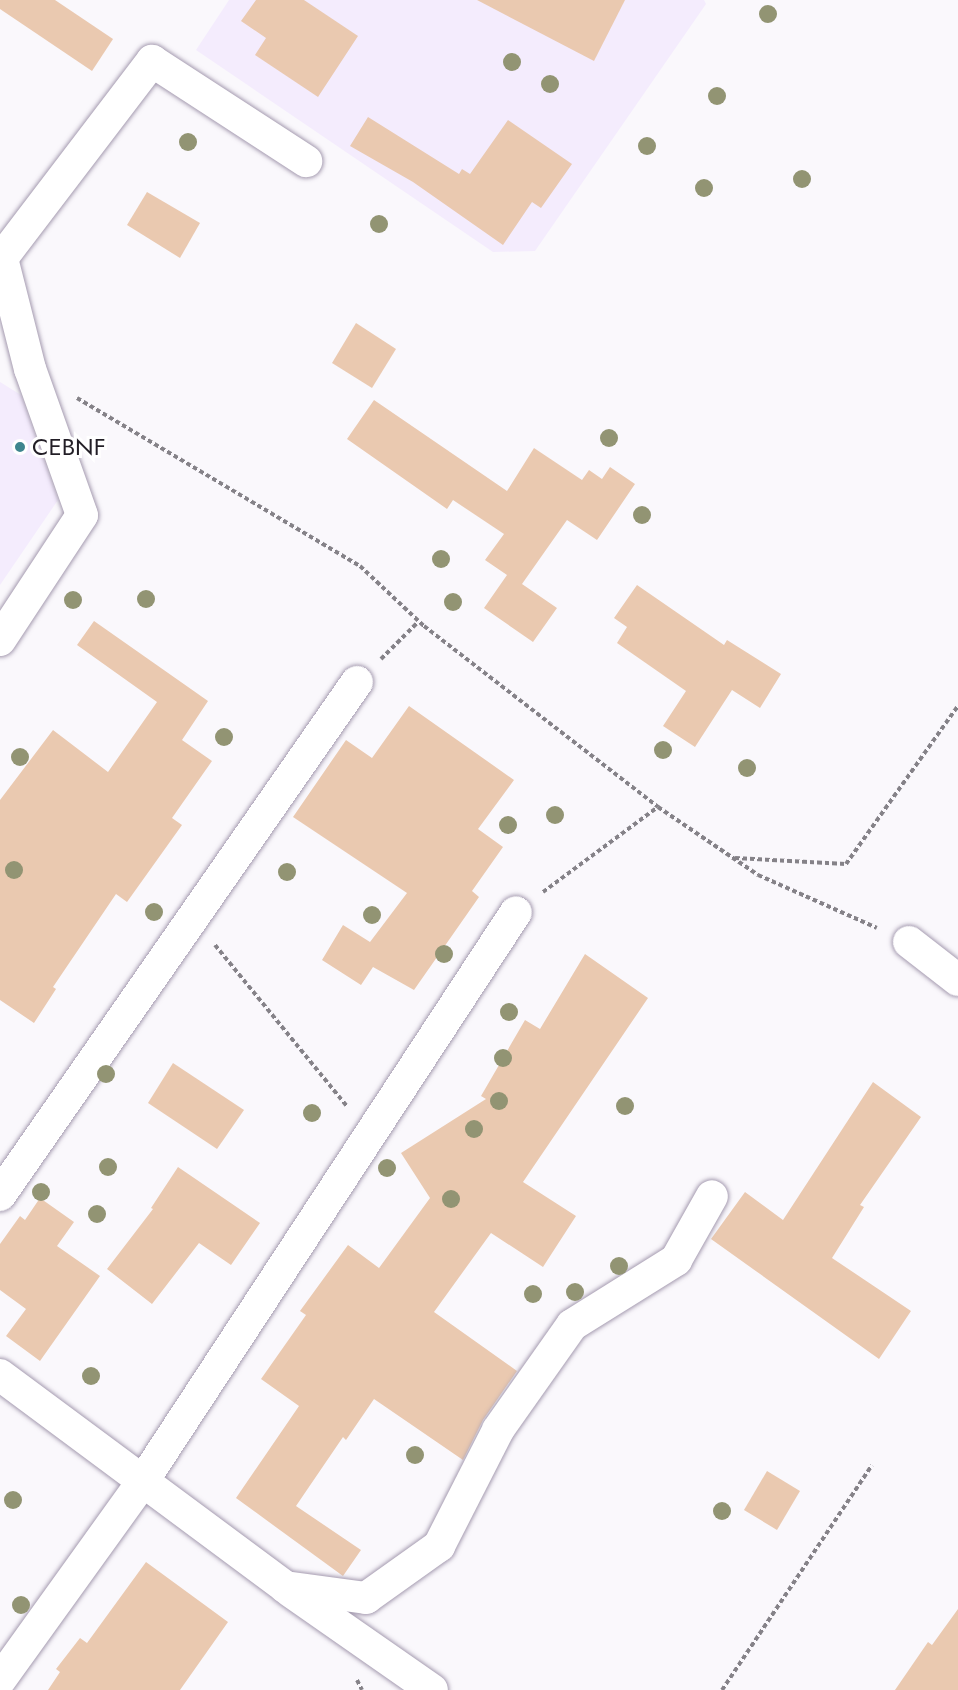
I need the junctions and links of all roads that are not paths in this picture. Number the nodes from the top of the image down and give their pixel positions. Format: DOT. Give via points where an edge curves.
graph roads {
  1 [pos="306,161"];
  2 [pos="0,640"];
  3 [pos="357,682"];
  4 [pos="516,912"];
  5 [pos="909,942"];
  6 [pos="958,980"];
  7 [pos="0,1195"];
  8 [pos="712,1196"];
  9 [pos="0,1375"];
  10 [pos="143,1481"];
  11 [pos="285,1587"];
  12 [pos="0,1680"];
  13 [pos="432,1690"];
  1 -- 2 [label="street" via="152,61 2,258 30,369 82,515"];
  3 -- 7 [label="street"];
  4 -- 10 [label="street"];
  5 -- 6 [label="street"];
  8 -- 11 [label="street" via="676,1260 572,1325 498,1430 439,1546 366,1598"];
  9 -- 10 [label="street"];
  10 -- 11 [label="street"];
  10 -- 12 [label="street"];
  11 -- 13 [label="street"];
}
